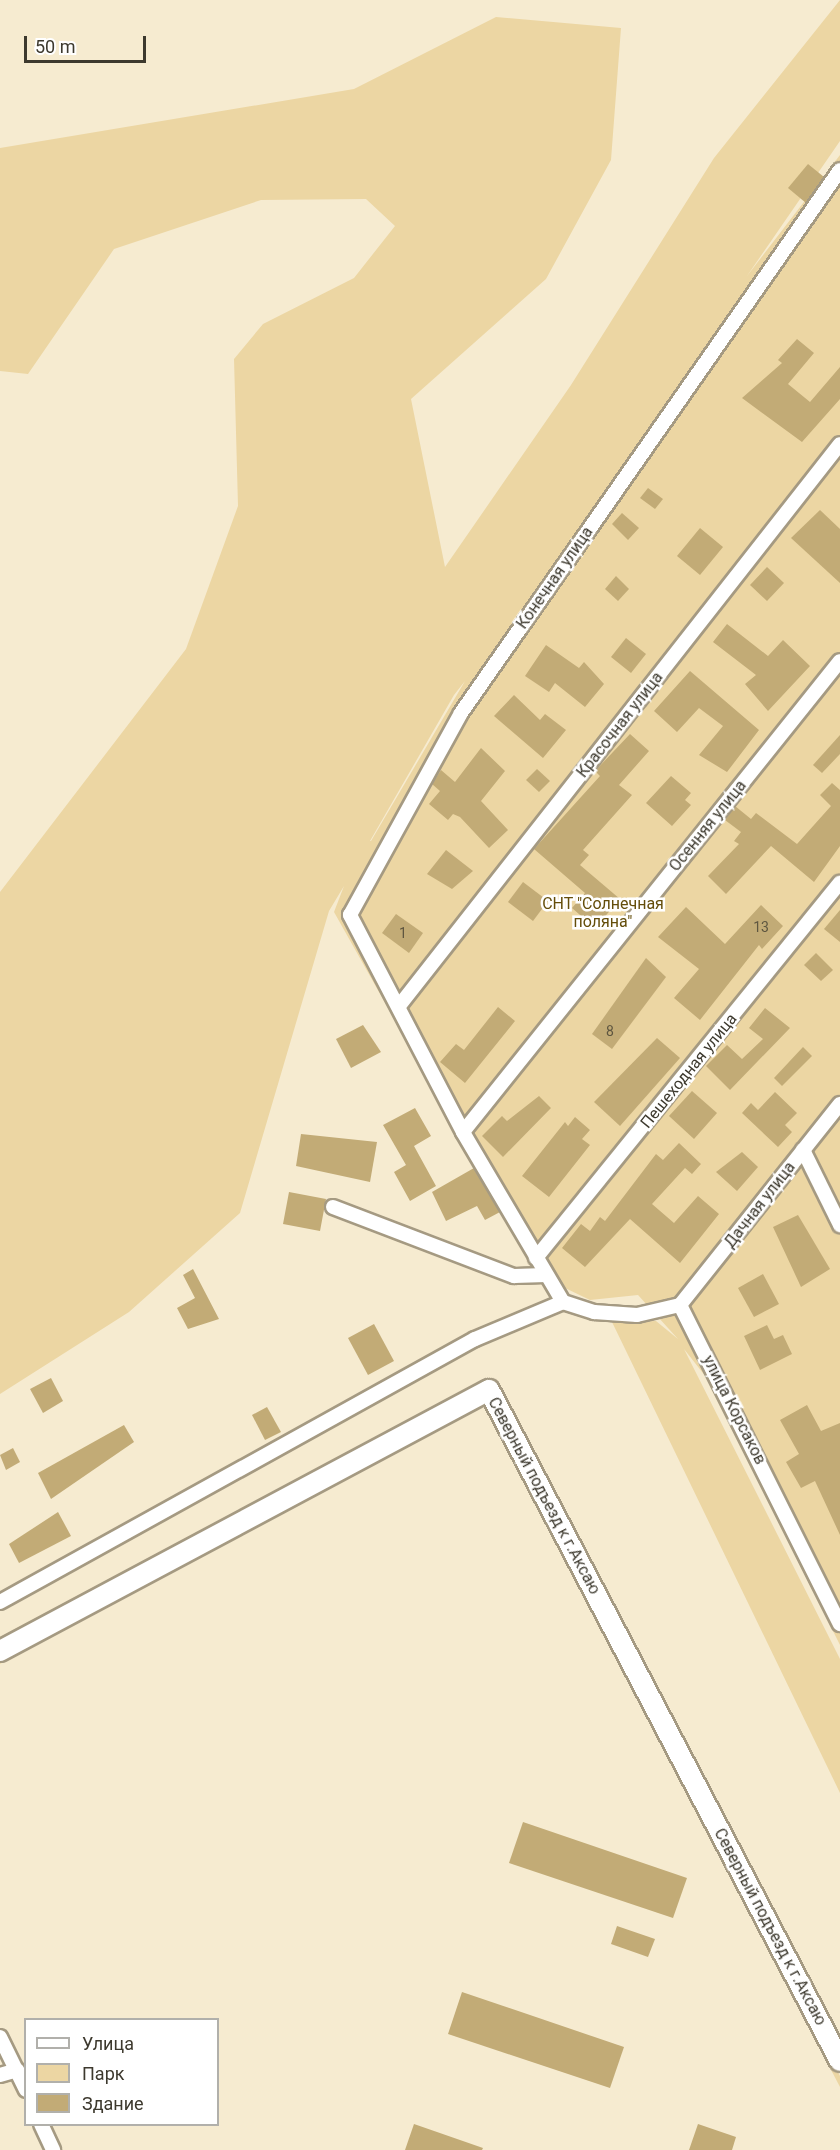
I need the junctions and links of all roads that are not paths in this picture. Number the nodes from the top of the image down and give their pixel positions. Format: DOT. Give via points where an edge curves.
graph roads {
  1 [pos="840,170"];
  2 [pos="840,444"];
  3 [pos="840,661"];
  4 [pos="840,883"];
  5 [pos="399,1006"];
  6 [pos="840,1104"];
  7 [pos="463,1132"];
  8 [pos="803,1150"];
  9 [pos="333,1207"];
  10 [pos="840,1225"];
  11 [pos="536,1258"];
  12 [pos="546,1275"];
  13 [pos="562,1302"];
  14 [pos="680,1305"];
  15 [pos="0,1602"];
  16 [pos="840,1624"];
  17 [pos="0,1651"];
  18 [pos="0,2037"];
  19 [pos="840,2061"];
  20 [pos="16,2070"];
  21 [pos="0,2075"];
  22 [pos="24,2086"];
  23 [pos="42,2126"];
  24 [pos="53,2150"];
  1 -- 5 [label="street, Конечная улица" via="461,713 350,915"];
  2 -- 5 [label="street, Красочная улица"];
  3 -- 7 [label="street, Осенняя улица"];
  4 -- 11 [label="street, Пешеходная улица"];
  5 -- 7 [label="street"];
  6 -- 8 [label="street, Дачная улица"];
  7 -- 11 [label="street"];
  8 -- 10 [label="street"];
  8 -- 14 [label="street, Дачная улица"];
  9 -- 12 [label="street" via="514,1276"];
  11 -- 12 [label="street"];
  12 -- 13 [label="street"];
  13 -- 14 [label="street" via="594,1312 637,1315"];
  13 -- 15 [label="street" via="476,1340"];
  14 -- 16 [label="street, улица Корсаков"];
  17 -- 19 [label="street, Северный подъезд к г.Аксаю" via="489,1390"];
  18 -- 20 [label="street"];
  20 -- 21 [label="street"];
  20 -- 22 [label="street"];
  23 -- 24 [label="street"];
}
